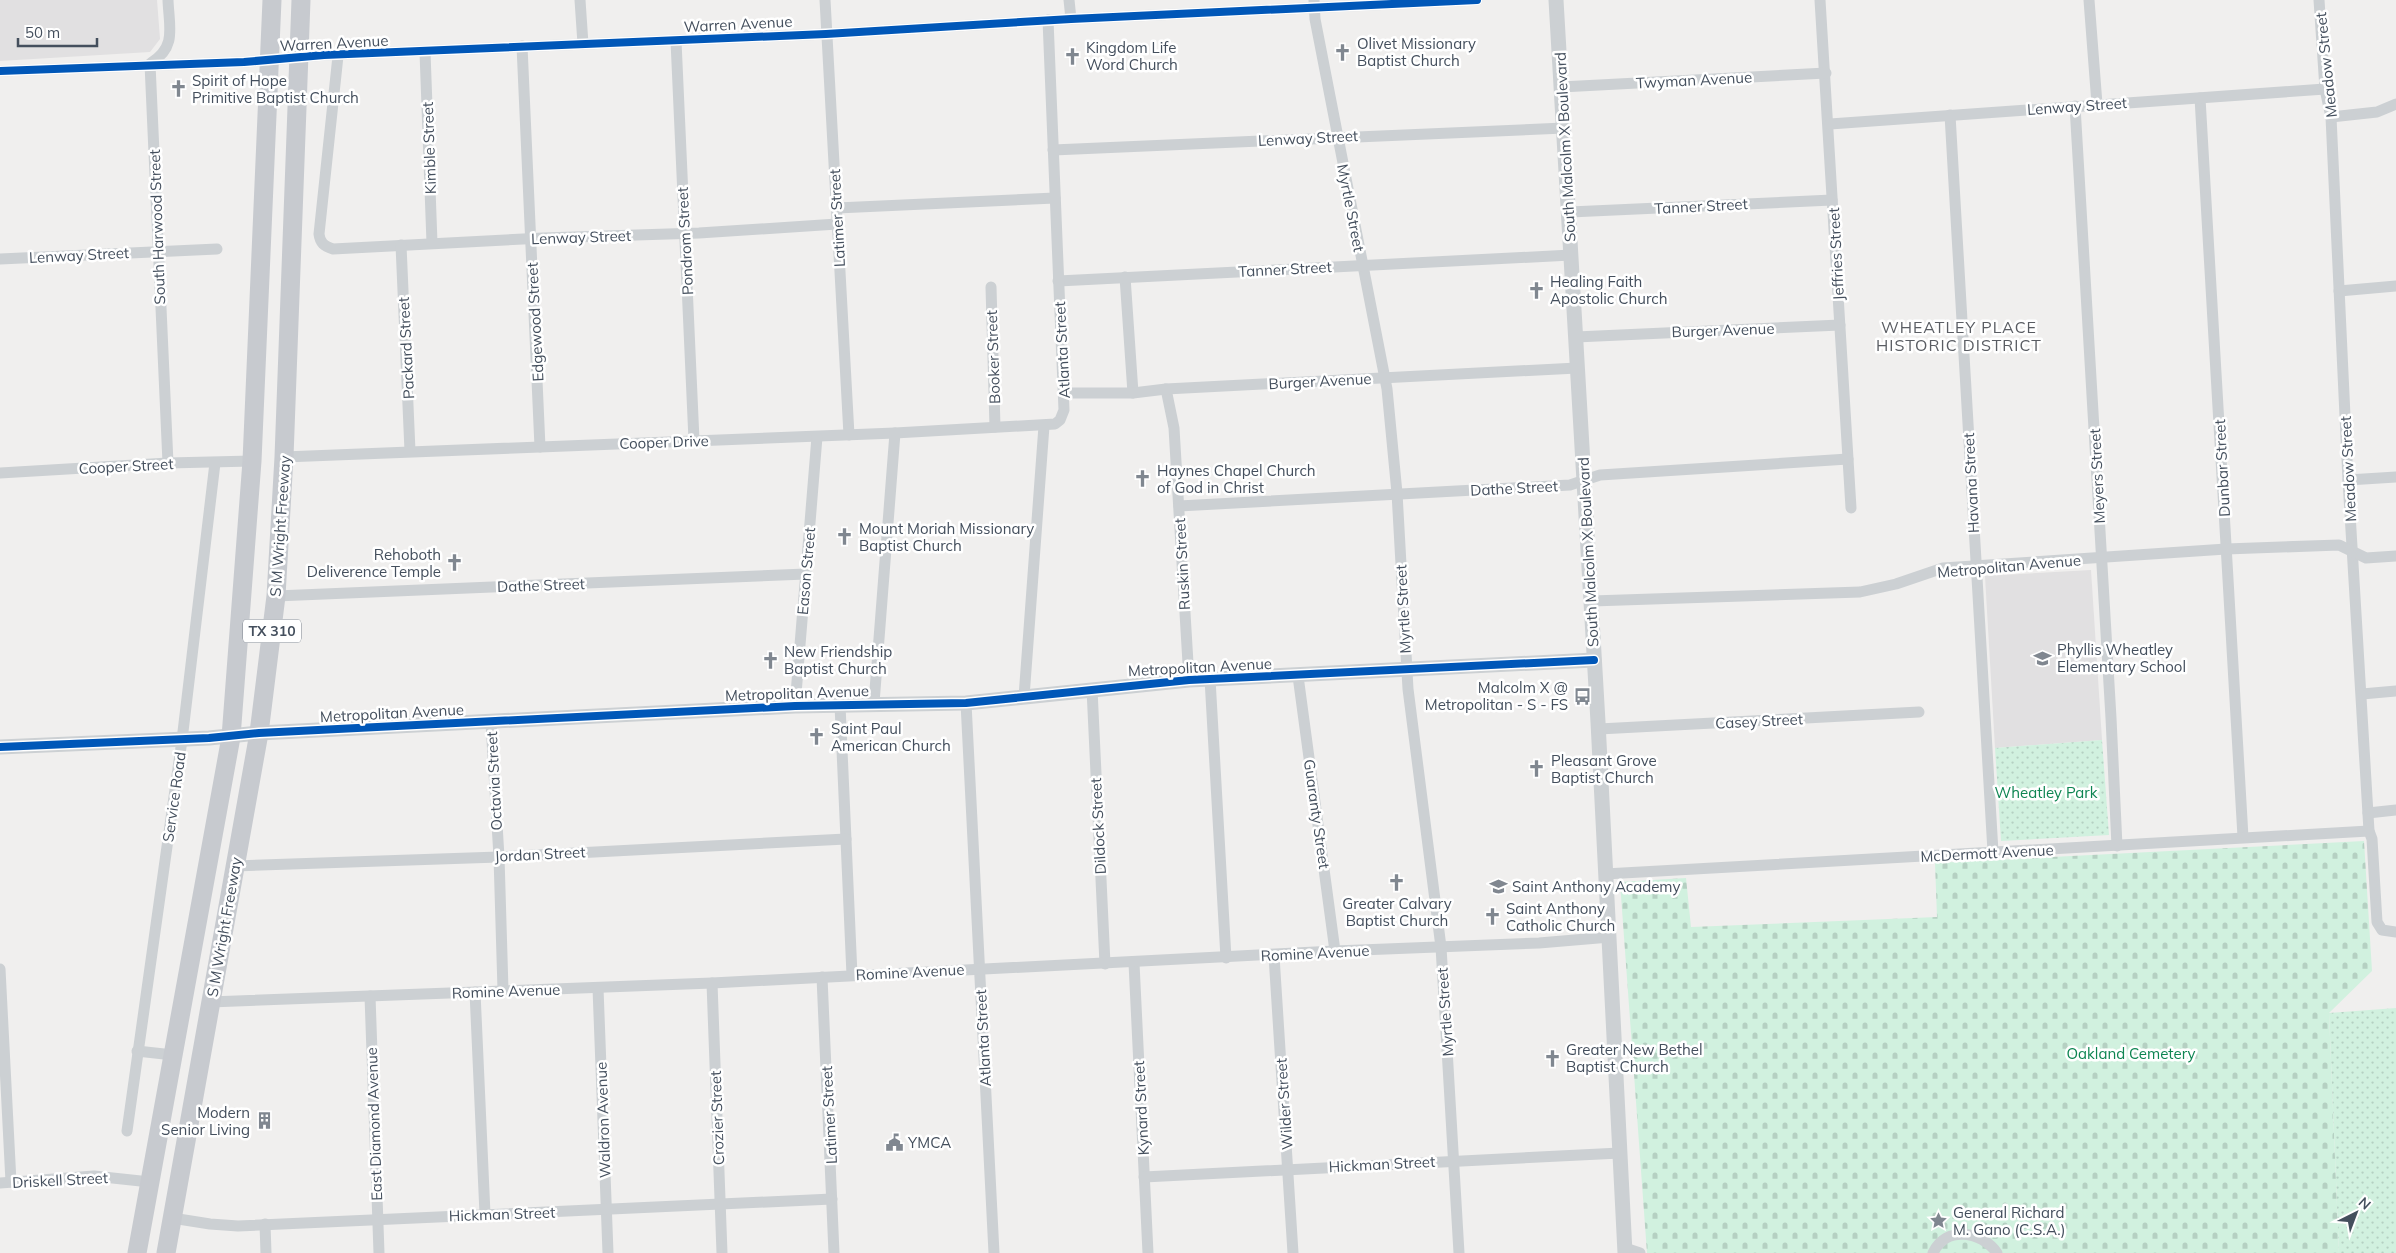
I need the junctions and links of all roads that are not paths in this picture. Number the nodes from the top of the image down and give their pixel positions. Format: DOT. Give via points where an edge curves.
graph roads {
  1 [pos="168,0"];
  2 [pos="272,0"];
  3 [pos="301,0"];
  4 [pos="580,0"];
  5 [pos="825,0"];
  6 [pos="1069,0"];
  7 [pos="1477,0"];
  8 [pos="1556,0"];
  9 [pos="1820,0"];
  10 [pos="2089,0"];
  11 [pos="2319,0"];
  12 [pos="1314,4"];
  13 [pos="1070,19"];
  14 [pos="1048,20"];
  15 [pos="826,34"];
  16 [pos="676,41"];
  17 [pos="583,44"];
  18 [pos="522,46"];
  19 [pos="425,52"];
  20 [pos="338,56"];
  21 [pos="299,57"];
  22 [pos="269,60"];
  23 [pos="150,64"];
  24 [pos="0,71"];
  25 [pos="1826,73"];
  26 [pos="1561,87"];
  27 [pos="2325,89"];
  28 [pos="2200,98"];
  29 [pos="2097,104"];
  30 [pos="2396,104"];
  31 [pos="2074,106"];
  32 [pos="1950,115"];
  33 [pos="2331,117"];
  34 [pos="1830,124"];
  35 [pos="1564,128"];
  36 [pos="1337,137"];
  37 [pos="1052,150"];
  38 [pos="1055,198"];
  39 [pos="1832,200"];
  40 [pos="837,208"];
  41 [pos="1570,212"];
  42 [pos="837,224"];
  43 [pos="685,233"];
  44 [pos="531,238"];
  45 [pos="432,243"];
  46 [pos="401,245"];
  47 [pos="217,248"];
  48 [pos="157,252"];
  49 [pos="1571,255"];
  50 [pos="0,259"];
  51 [pos="1363,265"];
  52 [pos="1125,277"];
  53 [pos="1058,281"];
  54 [pos="2396,286"];
  55 [pos="991,287"];
  56 [pos="2339,291"];
  57 [pos="1840,325"];
  58 [pos="1576,336"];
  59 [pos="1577,368"];
  60 [pos="1384,378"];
  61 [pos="1166,388"];
  62 [pos="1063,393"];
  63 [pos="1133,393"];
  64 [pos="1044,426"];
  65 [pos="995,427"];
  66 [pos="895,433"];
  67 [pos="849,435"];
  68 [pos="817,437"];
  69 [pos="694,440"];
  70 [pos="540,447"];
  71 [pos="410,451"];
  72 [pos="284,457"];
  73 [pos="1848,459"];
  74 [pos="252,461"];
  75 [pos="168,463"];
  76 [pos="215,463"];
  77 [pos="0,473"];
  78 [pos="2396,477"];
  79 [pos="1584,480"];
  80 [pos="2348,480"];
  81 [pos="1397,494"];
  82 [pos="1179,506"];
  83 [pos="1851,508"];
  84 [pos="2226,550"];
  85 [pos="2352,551"];
  86 [pos="2396,556"];
  87 [pos="2102,558"];
  88 [pos="1976,567"];
  89 [pos="806,574"];
  90 [pos="276,596"];
  91 [pos="1592,601"];
  92 [pos="1594,660"];
  93 [pos="1406,670"];
  94 [pos="1298,676"];
  95 [pos="1189,680"];
  96 [pos="1210,680"];
  97 [pos="1092,689"];
  98 [pos="2396,691"];
  99 [pos="2362,694"];
  100 [pos="1024,698"];
  101 [pos="874,703"];
  102 [pos="966,703"];
  103 [pos="840,705"];
  104 [pos="795,706"];
  105 [pos="1919,712"];
  106 [pos="491,722"];
  107 [pos="1598,729"];
  108 [pos="259,733"];
  109 [pos="231,736"];
  110 [pos="182,740"];
  111 [pos="0,747"];
  112 [pos="2396,810"];
  113 [pos="2368,813"];
  114 [pos="2369,831"];
  115 [pos="2242,837"];
  116 [pos="846,839"];
  117 [pos="2116,846"];
  118 [pos="1993,852"];
  119 [pos="499,857"];
  120 [pos="235,866"];
  121 [pos="1605,874"];
  122 [pos="2393,932"];
  123 [pos="1610,937"];
  124 [pos="1442,947"];
  125 [pos="1335,952"];
  126 [pos="1274,956"];
  127 [pos="1226,958"];
  128 [pos="1134,963"];
  129 [pos="1105,964"];
  130 [pos="0,969"];
  131 [pos="980,969"];
  132 [pos="852,975"];
  133 [pos="822,977"];
  134 [pos="712,984"];
  135 [pos="598,988"];
  136 [pos="503,990"];
  137 [pos="475,992"];
  138 [pos="370,996"];
  139 [pos="210,1002"];
  140 [pos="137,1051"];
  141 [pos="173,1055"];
  142 [pos="127,1131"];
  143 [pos="1620,1154"];
  144 [pos="1454,1160"];
  145 [pos="1288,1168"];
  146 [pos="1144,1177"];
  147 [pos="6,1182"];
  148 [pos="150,1182"];
  149 [pos="832,1199"];
  150 [pos="720,1205"];
  151 [pos="607,1210"];
  152 [pos="485,1214"];
  153 [pos="172,1218"];
  154 [pos="377,1218"];
  155 [pos="265,1224"];
  156 [pos="1625,1250"];
  157 [pos="137,1253"];
  158 [pos="166,1253"];
  159 [pos="266,1253"];
  160 [pos="379,1253"];
  161 [pos="608,1253"];
  162 [pos="722,1253"];
  163 [pos="834,1253"];
  164 [pos="994,1253"];
  165 [pos="1148,1253"];
  166 [pos="1293,1253"];
  167 [pos="1459,1253"];
  168 [pos="1640,1253"];
  169 [pos="1934,1253"];
  170 [pos="1997,1253"];
  1 -- 23 [label="street" via="169,47 163,56"];
  2 -- 22 [label="main road, S M Wright Freeway / TX 310"];
  3 -- 21 [label="main road, S M Wright Freeway / TX 310"];
  4 -- 17 [label="street"];
  5 -- 15 [label="street, Latimer Street"];
  6 -- 13 [label="street"];
  7 -- 12 [label="street, Warren Avenue"];
  8 -- 26 [label="street, South Malcolm X Boulevard"];
  9 -- 25 [label="street, Jeffries Street"];
  10 -- 29 [label="street"];
  11 -- 27 [label="street, Meadow Street"];
  12 -- 13 [label="street, Warren Avenue"];
  12 -- 36 [label="street, Myrtle Street"];
  13 -- 14 [label="street, Warren Avenue"];
  14 -- 15 [label="street, Warren Avenue"];
  14 -- 37 [label="street, Atlanta Street"];
  15 -- 16 [label="street, Warren Avenue"];
  15 -- 40 [label="street, Latimer Street"];
  16 -- 17 [label="street, Warren Avenue"];
  16 -- 43 [label="street, Pondrom Street"];
  17 -- 18 [label="street, Warren Avenue"];
  18 -- 19 [label="street, Warren Avenue"];
  18 -- 44 [label="street, Edgewood Street"];
  19 -- 20 [label="street, Warren Avenue"];
  19 -- 45 [label="street, Kimble Street"];
  20 -- 21 [label="street, Warren Avenue"];
  20 -- 46 [label="street, Lenway Street" via="320,240 333,249"];
  21 -- 22 [label="street, Warren Avenue"];
  21 -- 72 [label="main road, S M Wright Freeway / TX 310"];
  22 -- 23 [label="street, Warren Avenue"];
  22 -- 74 [label="main road, S M Wright Freeway / TX 310"];
  23 -- 24 [label="street, Warren Avenue"];
  23 -- 48 [label="street, South Harwood Street"];
  25 -- 26 [label="street, Twyman Avenue"];
  25 -- 34 [label="street, Jeffries Street"];
  26 -- 35 [label="street, South Malcolm X Boulevard"];
  27 -- 28 [label="street, Lenway Street"];
  27 -- 33 [label="street, Meadow Street"];
  28 -- 29 [label="street, Lenway Street"];
  28 -- 84 [label="street, Dunbar Street"];
  29 -- 31 [label="street, Lenway Street"];
  30 -- 33 [label="street" via="2377,112"];
  31 -- 32 [label="street, Lenway Street"];
  31 -- 87 [label="street, Meyers Street"];
  32 -- 34 [label="street, Lenway Street"];
  32 -- 88 [label="street, Havana Street"];
  33 -- 56 [label="street, Meadow Street"];
  34 -- 39 [label="street, Jeffries Street"];
  35 -- 36 [label="street, Lenway Street"];
  35 -- 41 [label="street, South Malcolm X Boulevard"];
  36 -- 37 [label="street, Lenway Street"];
  36 -- 51 [label="street, Myrtle Street"];
  37 -- 38 [label="street, Atlanta Street"];
  38 -- 40 [label="street"];
  38 -- 53 [label="street, Atlanta Street"];
  39 -- 41 [label="street, Tanner Street"];
  39 -- 57 [label="street, Jeffries Street"];
  40 -- 42 [label="street, Latimer Street"];
  41 -- 49 [label="street, South Malcolm X Boulevard"];
  42 -- 43 [label="street, Lenway Street"];
  42 -- 67 [label="street, Latimer Street"];
  43 -- 44 [label="street, Lenway Street"];
  43 -- 69 [label="street, Pondrom Street"];
  44 -- 45 [label="street, Lenway Street"];
  44 -- 70 [label="street, Edgewood Street"];
  45 -- 46 [label="street, Lenway Street"];
  46 -- 71 [label="street, Packard Street"];
  47 -- 48 [label="street, Lenway Street"];
  48 -- 50 [label="street, Lenway Street"];
  48 -- 75 [label="street, South Harwood Street"];
  49 -- 51 [label="street, Tanner Street"];
  49 -- 58 [label="street, South Malcolm X Boulevard"];
  51 -- 52 [label="street, Tanner Street"];
  51 -- 60 [label="street, Myrtle Street"];
  52 -- 53 [label="street, Tanner Street"];
  52 -- 63 [label="street"];
  53 -- 62 [label="street, Atlanta Street"];
  54 -- 56 [label="street"];
  55 -- 65 [label="street, Booker Street"];
  56 -- 80 [label="street, Meadow Street"];
  57 -- 58 [label="street, Burger Avenue"];
  57 -- 73 [label="street, Jeffries Street"];
  58 -- 59 [label="street, South Malcolm X Boulevard"];
  59 -- 60 [label="street, Burger Avenue"];
  59 -- 79 [label="street, South Malcolm X Boulevard"];
  60 -- 61 [label="street, Burger Avenue"];
  60 -- 81 [label="street, Myrtle Street"];
  61 -- 63 [label="street, Burger Avenue"];
  61 -- 82 [label="street, Ruskin Street" via="1174,428"];
  62 -- 63 [label="street, Burger Avenue"];
  62 -- 64 [label="street, Atlanta Street" via="1064,410 1060,420"];
  64 -- 65 [label="street, Cooper Drive"];
  64 -- 100 [label="street"];
  65 -- 66 [label="street, Cooper Drive"];
  66 -- 67 [label="street, Cooper Drive"];
  66 -- 101 [label="street"];
  67 -- 68 [label="street, Cooper Drive"];
  68 -- 69 [label="street, Cooper Drive"];
  68 -- 89 [label="street, Eason Street"];
  69 -- 70 [label="street, Cooper Drive"];
  70 -- 71 [label="street, Cooper Drive"];
  71 -- 72 [label="street, Cooper Drive"];
  72 -- 90 [label="main road, S M Wright Freeway / TX 310"];
  73 -- 79 [label="street, Dathe Street" via="1600,474"];
  73 -- 83 [label="street, Jeffries Street"];
  74 -- 76 [label="street, Cooper Street"];
  74 -- 109 [label="main road, S M Wright Freeway / TX 310"];
  75 -- 76 [label="street, Cooper Street"];
  75 -- 77 [label="street, Cooper Street"];
  76 -- 110 [label="street, Service Road"];
  78 -- 80 [label="street"];
  79 -- 81 [label="street, Dathe Street" via="1570,485"];
  79 -- 91 [label="street, South Malcolm X Boulevard"];
  80 -- 85 [label="street, Meadow Street"];
  81 -- 82 [label="street, Dathe Street"];
  81 -- 93 [label="street, Myrtle Street"];
  82 -- 95 [label="street, Ruskin Street"];
  84 -- 85 [label="street, Metropolitan Avenue" via="2339,545"];
  84 -- 87 [label="street, Metropolitan Avenue"];
  84 -- 115 [label="street, Dunbar Street"];
  85 -- 86 [label="street, Metropolitan Avenue" via="2366,558"];
  85 -- 99 [label="street, Meadow Street"];
  87 -- 88 [label="street, Metropolitan Avenue"];
  87 -- 117 [label="street, Meyers Street"];
  88 -- 91 [label="street, Metropolitan Avenue" via="1943,568 1860,592"];
  88 -- 118 [label="street, Havana Street"];
  89 -- 90 [label="street, Dathe Street"];
  89 -- 104 [label="street, Eason Street"];
  90 -- 108 [label="main road, S M Wright Freeway / TX 310"];
  91 -- 92 [label="street, South Malcolm X Boulevard"];
  92 -- 93 [label="street, Metropolitan Avenue"];
  92 -- 107 [label="street, South Malcolm X Boulevard"];
  93 -- 94 [label="street, Metropolitan Avenue"];
  93 -- 124 [label="street, Myrtle Street"];
  94 -- 96 [label="street, Metropolitan Avenue"];
  94 -- 125 [label="street, Guaranty Street"];
  95 -- 96 [label="street, Metropolitan Avenue"];
  95 -- 97 [label="street, Metropolitan Avenue"];
  96 -- 127 [label="street"];
  97 -- 100 [label="street, Metropolitan Avenue"];
  97 -- 129 [label="street, Dildock Street"];
  98 -- 99 [label="street"];
  99 -- 113 [label="street, Meadow Street"];
  100 -- 102 [label="street, Metropolitan Avenue"];
  101 -- 102 [label="street, Metropolitan Avenue"];
  101 -- 103 [label="street, Metropolitan Avenue"];
  102 -- 131 [label="street, Atlanta Street"];
  103 -- 104 [label="street, Metropolitan Avenue"];
  103 -- 116 [label="street"];
  104 -- 106 [label="street, Metropolitan Avenue"];
  105 -- 107 [label="street, Casey Street"];
  106 -- 108 [label="street, Metropolitan Avenue"];
  106 -- 119 [label="street, Octavia Street"];
  107 -- 121 [label="street, South Malcolm X Boulevard"];
  108 -- 109 [label="street, Metropolitan Avenue"];
  108 -- 120 [label="main road, S M Wright Freeway / TX 310"];
  109 -- 110 [label="street, Metropolitan Avenue"];
  109 -- 141 [label="main road, S M Wright Freeway / TX 310"];
  110 -- 111 [label="street, Metropolitan Avenue"];
  110 -- 140 [label="street, Service Road"];
  112 -- 113 [label="street"];
  113 -- 114 [label="street, Meadow Street"];
  114 -- 115 [label="street, McDermott Avenue"];
  114 -- 122 [label="street, Meadow Street" via="2377,922 2382,930"];
  115 -- 117 [label="street, McDermott Avenue"];
  116 -- 119 [label="street, Jordan Street"];
  116 -- 132 [label="street"];
  117 -- 118 [label="street, McDermott Avenue"];
  118 -- 121 [label="street, McDermott Avenue"];
  119 -- 120 [label="street, Jordan Street"];
  119 -- 136 [label="street, Octavia Street"];
  120 -- 139 [label="main road, S M Wright Freeway / TX 310"];
  121 -- 123 [label="street, South Malcolm X Boulevard"];
  123 -- 124 [label="street, Romine Avenue"];
  123 -- 143 [label="street, South Malcolm X Boulevard"];
  124 -- 125 [label="street, Romine Avenue"];
  124 -- 144 [label="street, Myrtle Street"];
  125 -- 126 [label="street, Romine Avenue"];
  126 -- 127 [label="street, Romine Avenue"];
  126 -- 145 [label="street, Wilder Street"];
  127 -- 128 [label="street, Romine Avenue"];
  128 -- 129 [label="street, Romine Avenue"];
  128 -- 146 [label="street, Kynard Street"];
  129 -- 131 [label="street, Romine Avenue"];
  130 -- 147 [label="street"];
  131 -- 132 [label="street, Romine Avenue"];
  131 -- 164 [label="street, Atlanta Street"];
  132 -- 133 [label="street, Romine Avenue"];
  133 -- 134 [label="street, Romine Avenue"];
  133 -- 149 [label="street, Latimer Street"];
  134 -- 135 [label="street, Romine Avenue"];
  134 -- 150 [label="street, Crozier Street"];
  135 -- 136 [label="street, Romine Avenue"];
  135 -- 151 [label="street, Waldron Avenue"];
  136 -- 137 [label="street, Romine Avenue"];
  137 -- 138 [label="street, Romine Avenue"];
  137 -- 152 [label="street"];
  138 -- 139 [label="street, Romine Avenue"];
  138 -- 154 [label="street, East Diamond Avenue"];
  139 -- 153 [label="main road, S M Wright Freeway / TX 310"];
  140 -- 141 [label="street"];
  140 -- 142 [label="street, Service Road"];
  141 -- 148 [label="main road, S M Wright Freeway / TX 310"];
  143 -- 144 [label="street, Hickman Street"];
  143 -- 156 [label="street, South Malcolm X Boulevard"];
  144 -- 145 [label="street, Hickman Street"];
  144 -- 167 [label="street, Myrtle Street"];
  145 -- 146 [label="street, Hickman Street"];
  145 -- 166 [label="street, Wilder Street"];
  146 -- 165 [label="street, Kynard Street"];
  147 -- 148 [label="street, Driskell Street" via="94,1176"];
  148 -- 157 [label="main road, S M Wright Freeway / TX 310"];
  149 -- 150 [label="street, Hickman Street"];
  149 -- 163 [label="street, Latimer Street"];
  150 -- 151 [label="street, Hickman Street"];
  150 -- 162 [label="street, Crozier Street"];
  151 -- 152 [label="street, Hickman Street"];
  151 -- 161 [label="street, Waldron Avenue"];
  152 -- 154 [label="street, Hickman Street"];
  153 -- 155 [label="street, Hickman Street" via="210,1224"];
  153 -- 158 [label="main road, S M Wright Freeway / TX 310"];
  154 -- 155 [label="street, Hickman Street"];
  154 -- 160 [label="street, East Diamond Avenue"];
  155 -- 159 [label="street"];
  156 -- 168 [label="street"];
  169 -- 170 [label="street" via="1949,1237 1961,1234 1986,1241"];
}
